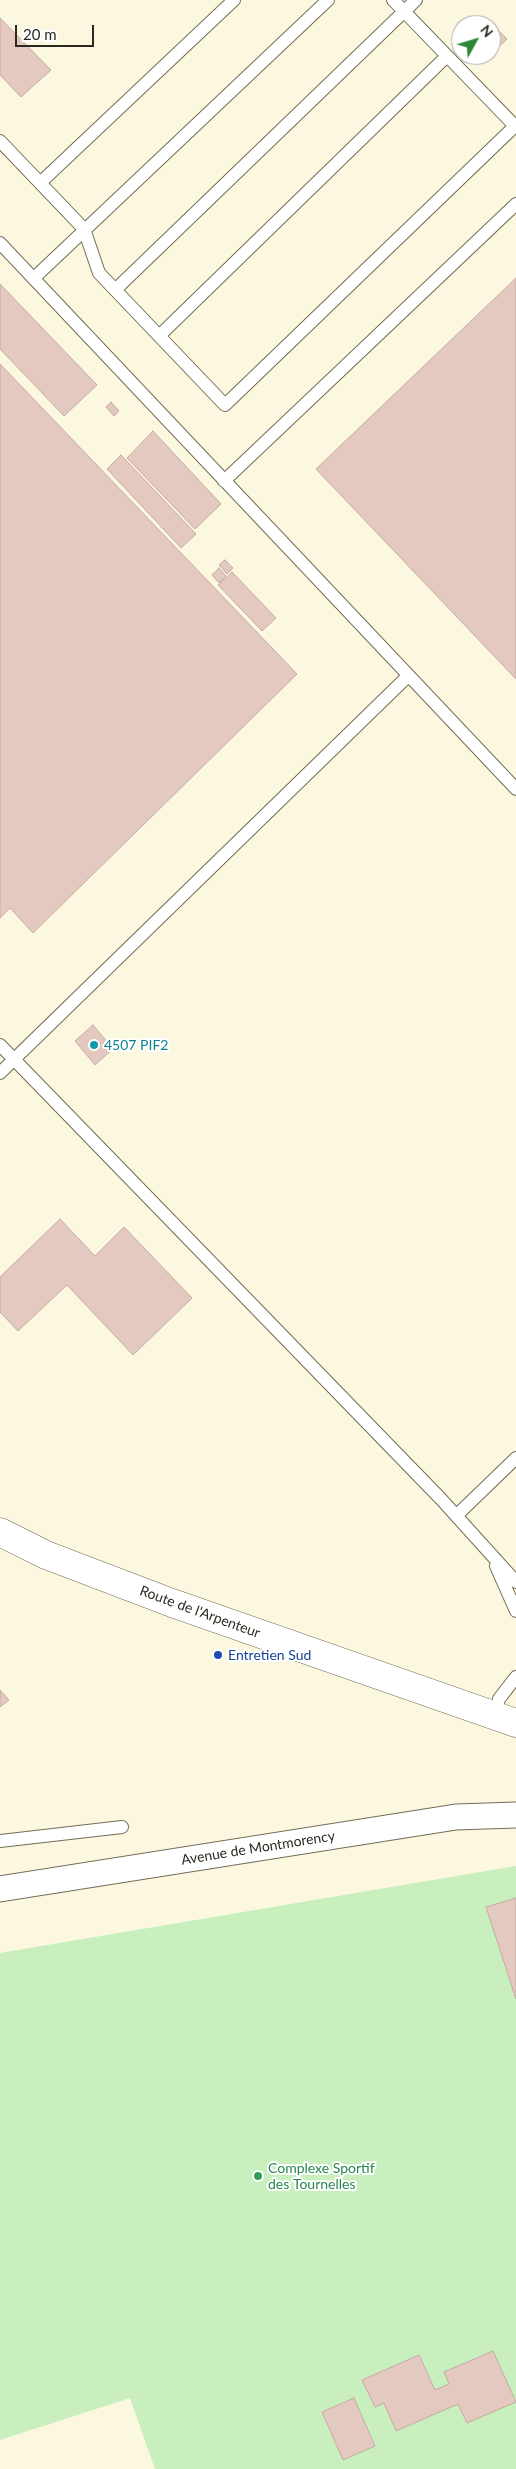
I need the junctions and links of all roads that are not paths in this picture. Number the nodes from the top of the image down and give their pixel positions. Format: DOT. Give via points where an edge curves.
graph roads {
  1 [pos="234,0"];
  2 [pos="328,0"];
  3 [pos="393,0"];
  4 [pos="416,0"];
  5 [pos="404,12"];
  6 [pos="447,56"];
  7 [pos="0,141"];
  8 [pos="40,183"];
  9 [pos="516,204"];
  10 [pos="84,229"];
  11 [pos="0,243"];
  12 [pos="34,278"];
  13 [pos="115,290"];
  14 [pos="159,336"];
  15 [pos="224,481"];
  16 [pos="407,677"];
  17 [pos="516,790"];
  18 [pos="0,1045"];
  19 [pos="14,1060"];
  20 [pos="0,1073"];
  21 [pos="516,1458"];
  22 [pos="457,1515"];
  23 [pos="0,1532"];
  24 [pos="492,1557"];
  25 [pos="516,1582"];
  26 [pos="516,1611"];
  27 [pos="516,1676"];
  28 [pos="506,1720"];
  29 [pos="516,1815"];
  30 [pos="122,1826"];
  31 [pos="0,1841"];
  32 [pos="0,1889"];
  1 -- 8 [label="lane"];
  2 -- 10 [label="lane"];
  3 -- 5 [label="lane"];
  4 -- 5 [label="lane"];
  5 -- 6 [label="lane"];
  5 -- 13 [label="lane"];
  6 -- 14 [label="lane"];
  6 -- 14 [label="lane" via="515,126 225,405"];
  7 -- 8 [label="lane"];
  8 -- 10 [label="lane"];
  9 -- 15 [label="lane"];
  10 -- 12 [label="lane"];
  10 -- 13 [label="lane" via="99,273"];
  11 -- 12 [label="lane"];
  12 -- 15 [label="lane"];
  13 -- 14 [label="lane"];
  15 -- 16 [label="lane"];
  16 -- 17 [label="lane"];
  16 -- 19 [label="lane"];
  18 -- 19 [label="lane"];
  19 -- 20 [label="lane"];
  19 -- 22 [label="lane"];
  21 -- 22 [label="lane"];
  22 -- 24 [label="lane"];
  23 -- 28 [label="main road, Route de l'Arpenteur" via="46,1555 172,1603"];
  24 -- 25 [label="lane"];
  24 -- 26 [label="lane"];
  27 -- 28 [label="lane" via="499,1699"];
  29 -- 32 [label="street, Avenue de Montmorency" via="456,1817"];
  30 -- 31 [label="lane"];
}
